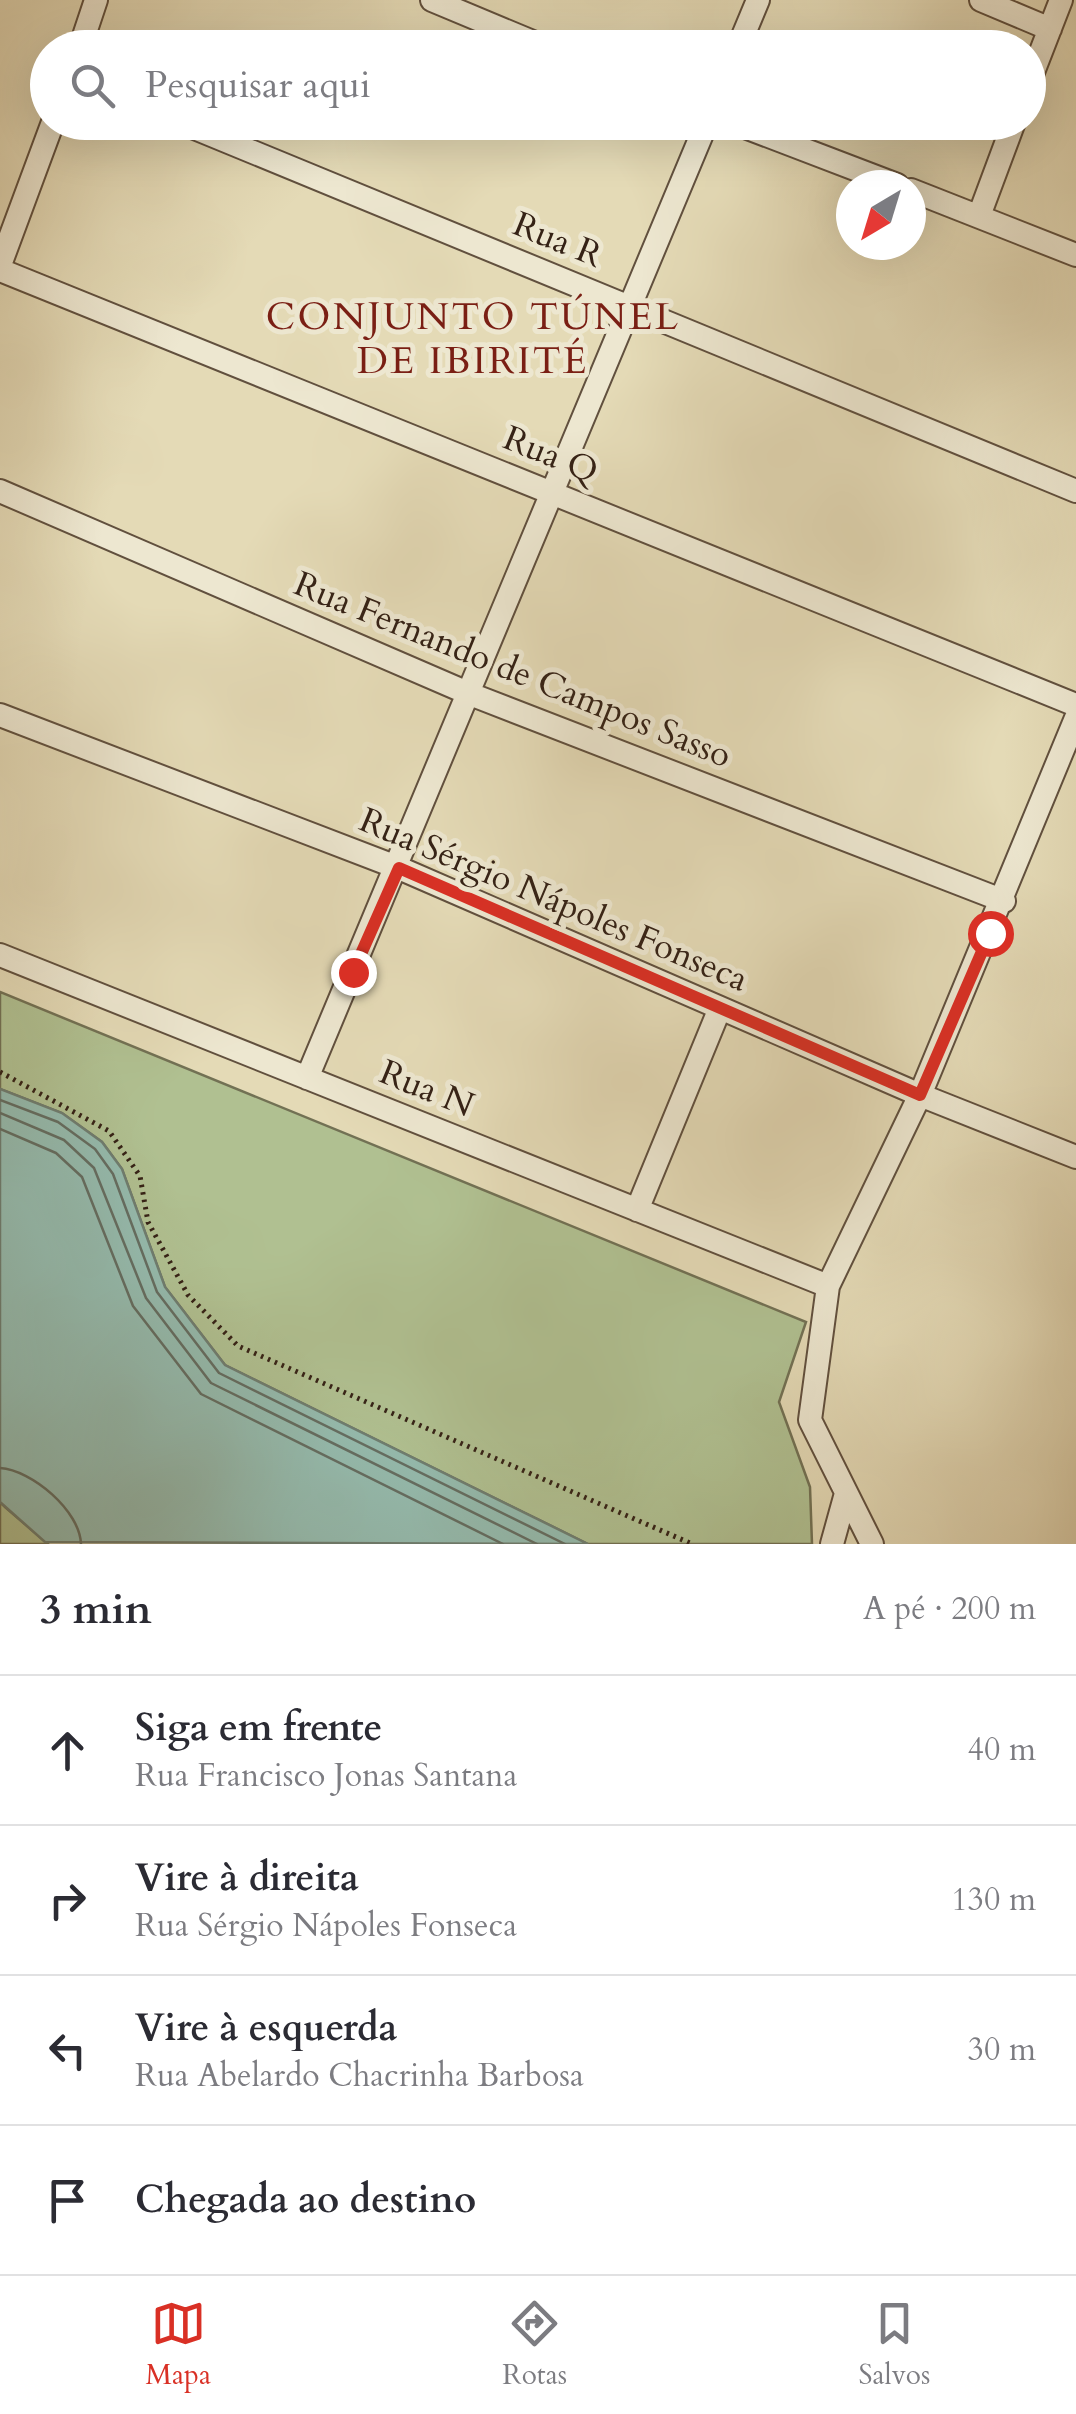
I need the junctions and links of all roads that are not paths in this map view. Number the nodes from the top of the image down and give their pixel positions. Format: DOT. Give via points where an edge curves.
graph roads {
  1 [pos="96,0"];
  2 [pos="432,0"];
  3 [pos="758,0"];
  4 [pos="982,0"];
  5 [pos="1061,0"];
  6 [pos="1050,29"];
  7 [pos="86,30"];
  8 [pos="504,30"];
  9 [pos="746,30"];
  10 [pos="1046,39"];
  11 [pos="46,140"];
  12 [pos="224,140"];
  13 [pos="700,140"];
  14 [pos="779,140"];
  15 [pos="1007,140"];
  16 [pos="858,170"];
  17 [pos="926,196"];
  18 [pos="979,216"];
  19 [pos="1076,255"];
  20 [pos="0,267"];
  21 [pos="631,306"];
  22 [pos="0,491"];
  23 [pos="1076,491"];
  24 [pos="554,493"];
  25 [pos="470,694"];
  26 [pos="1076,704"];
  27 [pos="0,715"];
  28 [pos="1076,718"];
  29 [pos="399,868"];
  30 [pos="1004,901"];
  31 [pos="0,956"];
  32 [pos="720,1008"];
  33 [pos="307,1078"];
  34 [pos="920,1095"];
  35 [pos="1076,1156"];
  36 [pos="637,1210"];
  37 [pos="828,1286"];
  38 [pos="844,1498"];
  39 [pos="832,1544"];
  40 [pos="872,1544"];
  1 -- 7 [label="street"];
  2 -- 8 [label="street"];
  3 -- 9 [label="street"];
  4 -- 6 [label="street"];
  5 -- 6 [label="street"];
  6 -- 10 [label="street"];
  11 -- 20 [label="street"];
  12 -- 21 [label="street, Rua R"];
  13 -- 21 [label="street"];
  14 -- 16 [label="street"];
  15 -- 18 [label="street"];
  17 -- 18 [label="street"];
  18 -- 19 [label="street"];
  20 -- 24 [label="street, Rua Q"];
  21 -- 23 [label="street, Rua R"];
  21 -- 24 [label="street"];
  22 -- 25 [label="street, Rua Fernando de Campos Sasso"];
  24 -- 25 [label="street"];
  24 -- 26 [label="street, Rua Q"];
  25 -- 29 [label="street"];
  25 -- 30 [label="street, Rua Fernando de Campos Sasso"];
  27 -- 29 [label="street, Rua Sérgio Nápoles Fonseca"];
  28 -- 30 [label="street"];
  29 -- 32 [label="street, Rua Sérgio Nápoles Fonseca"];
  29 -- 33 [label="street"];
  30 -- 34 [label="street"];
  31 -- 33 [label="street, Rua N"];
  32 -- 34 [label="street, Rua Sérgio Nápoles Fonseca"];
  32 -- 36 [label="street"];
  33 -- 36 [label="street, Rua N"];
  34 -- 35 [label="street, Rua Sérgio Nápoles Fonseca"];
  34 -- 37 [label="street"];
  36 -- 37 [label="street, Rua N"];
  37 -- 38 [label="street" via="810,1420"];
  38 -- 39 [label="street"];
  38 -- 40 [label="street"];
}
